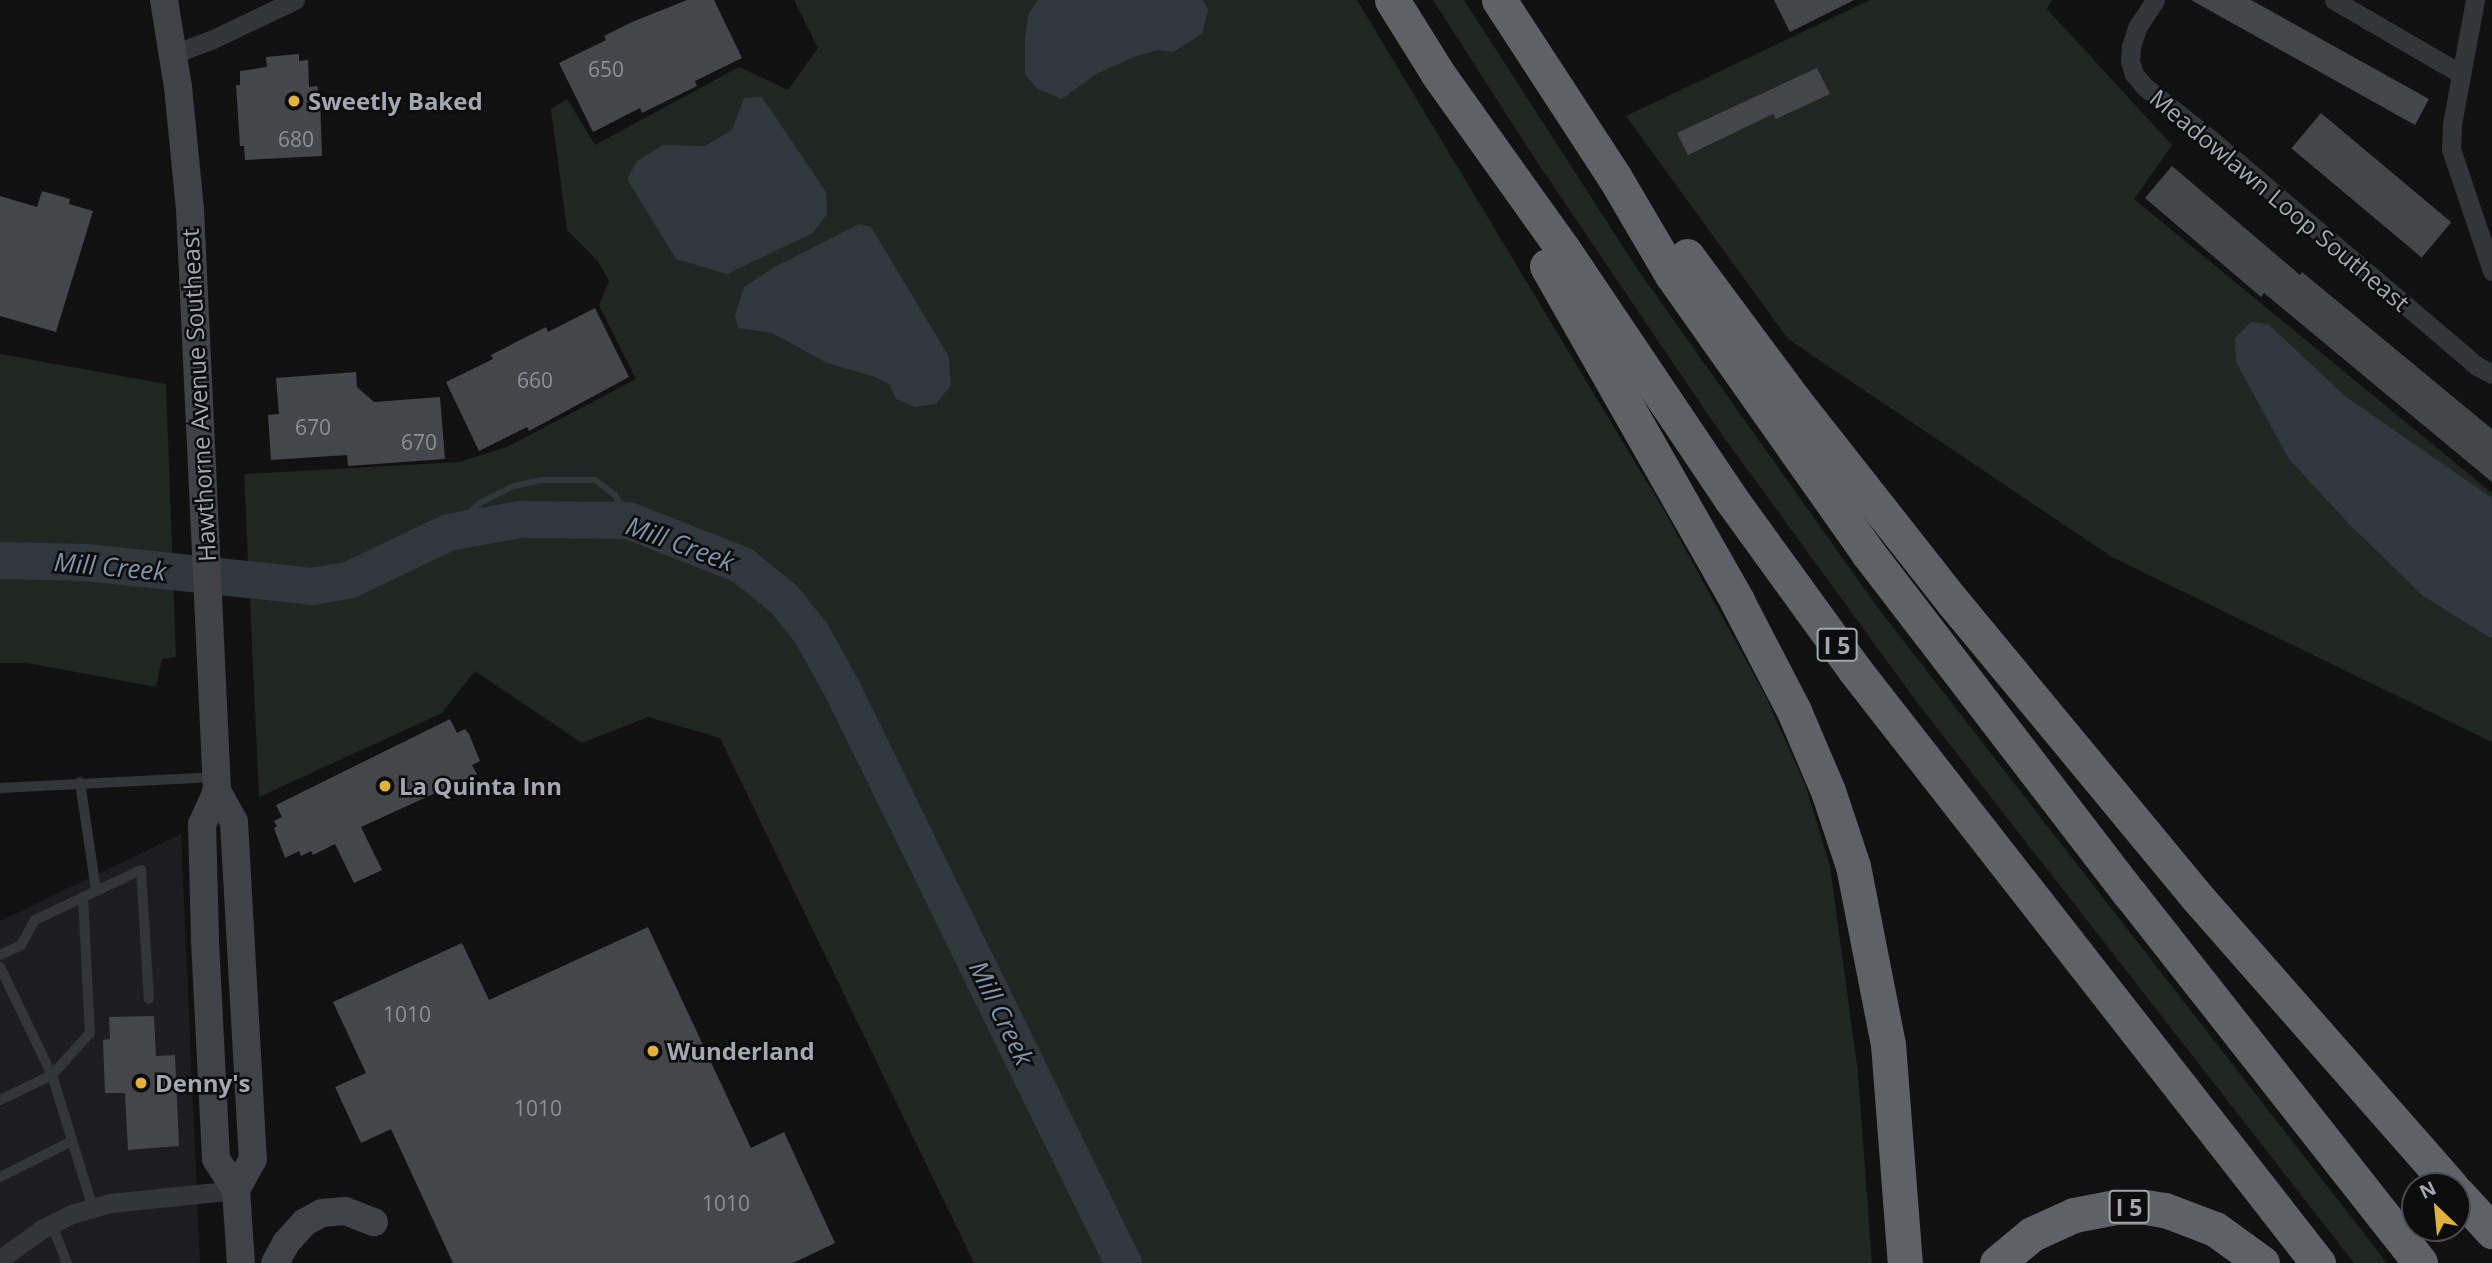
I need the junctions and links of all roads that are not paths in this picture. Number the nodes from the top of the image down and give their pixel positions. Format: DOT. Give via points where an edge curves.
graph roads {
  1 [pos="164,0"];
  2 [pos="295,0"];
  3 [pos="1392,0"];
  4 [pos="1499,0"];
  5 [pos="2155,0"];
  6 [pos="2334,0"];
  7 [pos="2475,0"];
  8 [pos="174,54"];
  9 [pos="1438,74"];
  10 [pos="2461,74"];
  11 [pos="1615,178"];
  12 [pos="2492,271"];
  13 [pos="2492,374"];
  14 [pos="80,782"];
  15 [pos="216,784"];
  16 [pos="0,788"];
  17 [pos="96,891"];
  18 [pos="83,897"];
  19 [pos="0,955"];
  20 [pos="0,967"];
  21 [pos="149,999"];
  22 [pos="1888,1044"];
  23 [pos="51,1075"];
  24 [pos="0,1100"];
  25 [pos="72,1141"];
  26 [pos="2439,1172"];
  27 [pos="0,1177"];
  28 [pos="236,1191"];
  29 [pos="93,1208"];
  30 [pos="2471,1208"];
  31 [pos="374,1222"];
  32 [pos="52,1225"];
  33 [pos="2492,1231"];
  34 [pos="0,1259"];
  35 [pos="67,1263"];
  36 [pos="241,1263"];
  37 [pos="275,1263"];
  38 [pos="1889,1263"];
  39 [pos="1905,1263"];
  40 [pos="1997,1263"];
  41 [pos="2262,1263"];
  42 [pos="2318,1263"];
  43 [pos="2420,1263"];
  1 -- 8 [label="main road, Hawthorne Avenue Southeast"];
  2 -- 8 [label="street"];
  3 -- 9 [label="highway, I 5"];
  4 -- 11 [label="highway"];
  5 -- 13 [label="street, Meadowlawn Loop Southeast" via="2131,47 2134,74 2145,87"];
  6 -- 10 [label="street"];
  7 -- 10 [label="street"];
  8 -- 15 [label="main road, Hawthorne Avenue Southeast" via="190,209"];
  9 -- 22 [label="highway" via="1730,589 1794,711 1853,866"];
  9 -- 42 [label="highway, I 5" via="1563,249 1731,499 1854,668"];
  10 -- 12 [label="street" via="2451,149"];
  11 -- 26 [label="highway" via="1690,259 1944,591 2188,886"];
  11 -- 43 [label="highway" via="1672,275 1868,553"];
  14 -- 15 [label="lane"];
  14 -- 16 [label="lane"];
  14 -- 17 [label="lane"];
  15 -- 28 [label="main road, Hawthorne Avenue Southeast" via="202,824 205,942 216,1158"];
  17 -- 18 [label="lane"];
  17 -- 21 [label="lane" via="141,870"];
  18 -- 19 [label="lane" via="35,920 21,945"];
  18 -- 23 [label="lane" via="90,1033"];
  20 -- 23 [label="lane"];
  22 -- 38 [label="highway" via="1877,1101"];
  22 -- 39 [label="highway"];
  23 -- 24 [label="lane"];
  23 -- 25 [label="lane"];
  25 -- 27 [label="lane"];
  25 -- 29 [label="lane"];
  28 -- 29 [label="street" via="141,1197"];
  28 -- 36 [label="main road, Hawthorne Avenue Southeast"];
  29 -- 32 [label="street"];
  30 -- 33 [label="highway"];
  31 -- 37 [label="main road" via="345,1211 322,1213 305,1222"];
  32 -- 34 [label="street"];
  32 -- 35 [label="lane"];
  40 -- 41 [label="highway, I 5" via="2050,1225 2092,1210 2125,1207 2188,1217 2215,1229"];
}
